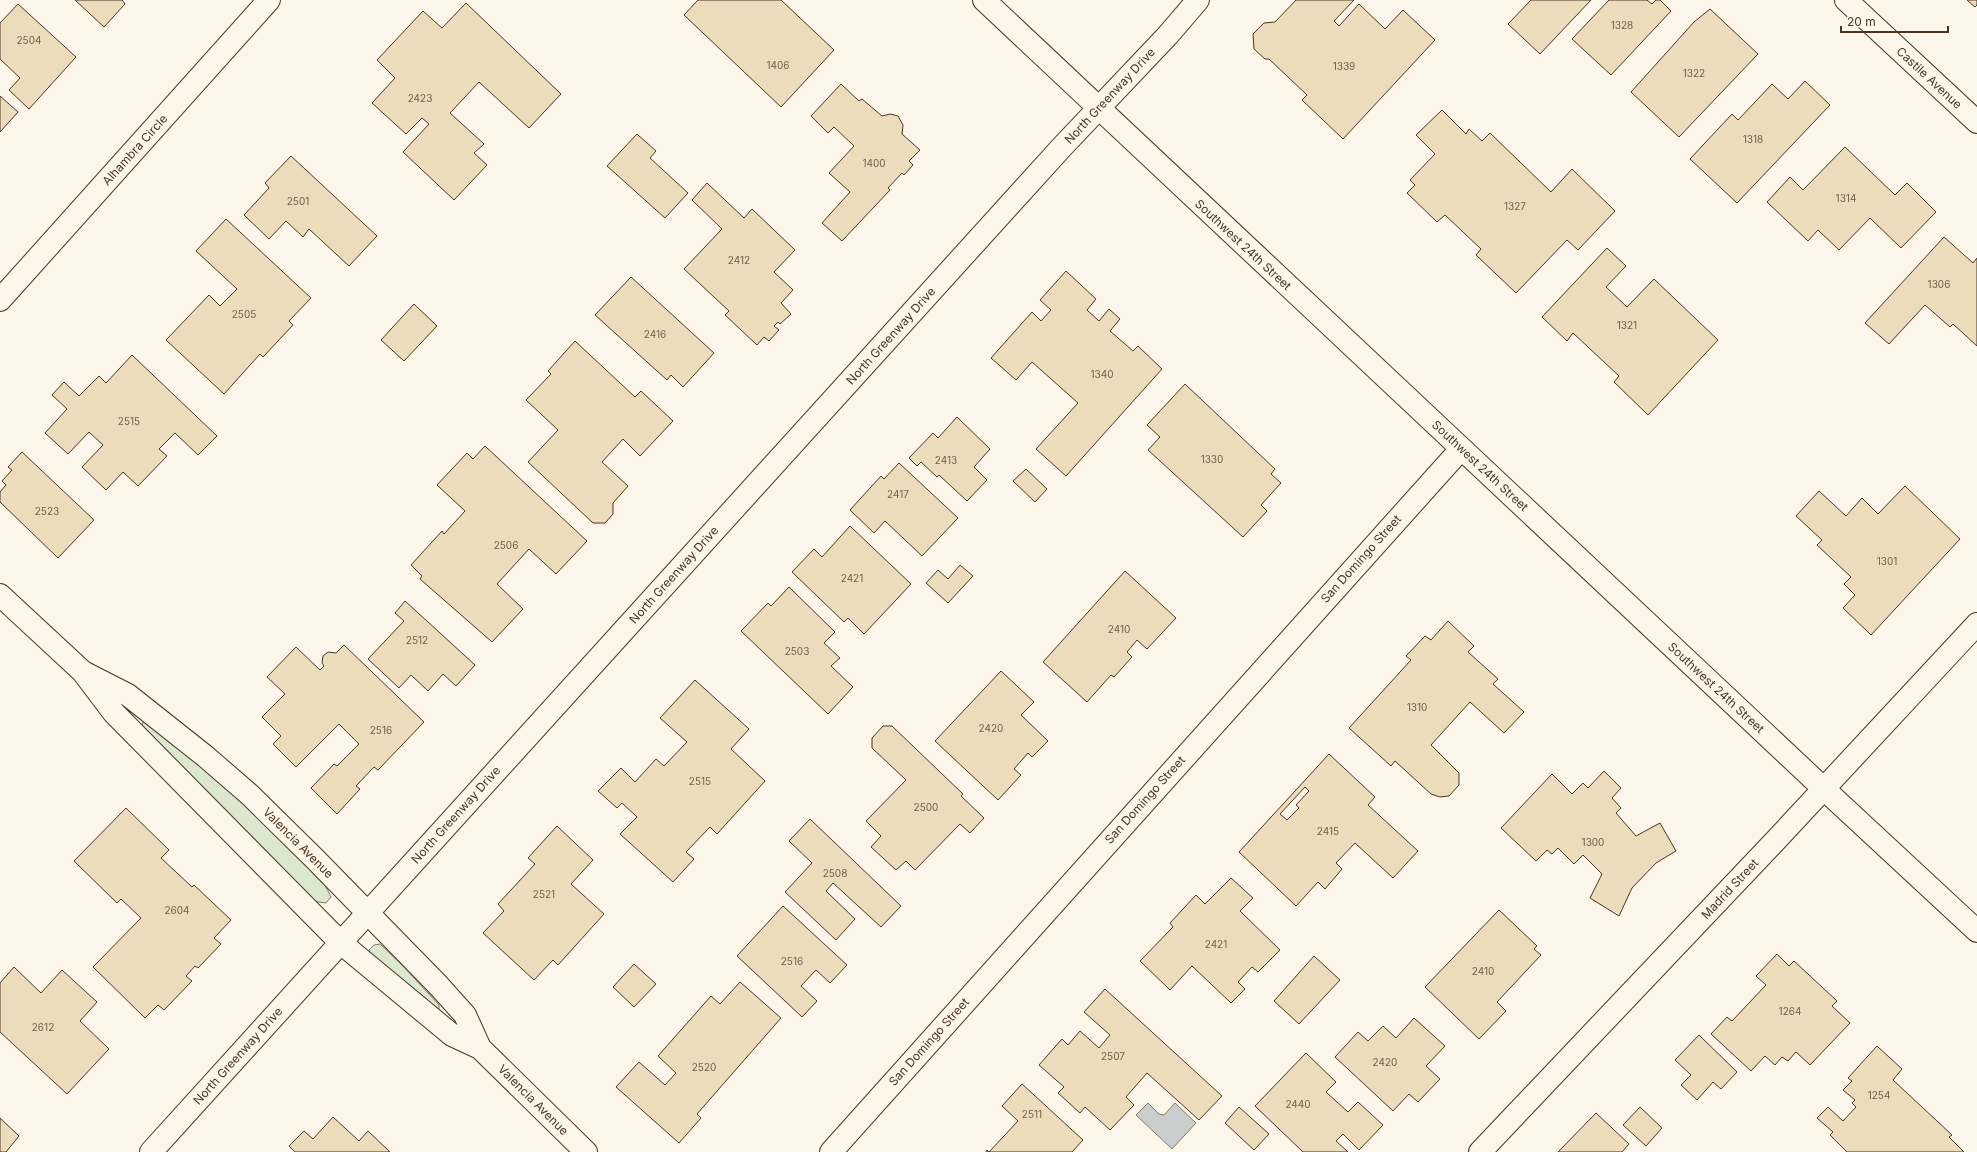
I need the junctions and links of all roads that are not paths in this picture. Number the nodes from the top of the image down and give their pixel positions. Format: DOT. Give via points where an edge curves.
graph roads {
  1 [pos="269,0"];
  2 [pos="984,0"];
  3 [pos="1198,0"];
  4 [pos="1846,0"];
  5 [pos="1098,108"];
  6 [pos="1977,122"];
  7 [pos="0,300"];
  8 [pos="1461,449"];
  9 [pos="0,595"];
  10 [pos="1977,624"];
  11 [pos="83,672"];
  12 [pos="1824,789"];
  13 [pos="367,913"];
  14 [pos="1977,931"];
  15 [pos="341,943"];
  16 [pos="480,1048"];
  17 [pos="151,1152"];
  18 [pos="586,1152"];
  19 [pos="831,1152"];
  20 [pos="1480,1152"];
  1 -- 7 [label="street, Alhambra Circle"];
  2 -- 5 [label="street, Southwest 24th Street"];
  3 -- 5 [label="street, North Greenway Drive"];
  4 -- 6 [label="street, Castile Avenue"];
  5 -- 8 [label="street, Southwest 24th Street"];
  5 -- 13 [label="street, North Greenway Drive"];
  8 -- 12 [label="street, Southwest 24th Street"];
  8 -- 19 [label="street, San Domingo Street"];
  9 -- 11 [label="street, Valencia Avenue"];
  10 -- 12 [label="street, Madrid Street"];
  11 -- 13 [label="street, Valencia Avenue" via="128,695 205,756 272,817"];
  11 -- 15 [label="street, Valencia Avenue" via="114,713"];
  12 -- 14 [label="street, Southwest 24th Street"];
  12 -- 20 [label="street, Madrid Street"];
  13 -- 15 [label="street, North Greenway Drive"];
  13 -- 16 [label="street, Valencia Avenue" via="465,1015"];
  15 -- 16 [label="street, Valencia Avenue" via="452,1036"];
  15 -- 17 [label="street, North Greenway Drive"];
  16 -- 18 [label="street, Valencia Avenue"];
}
